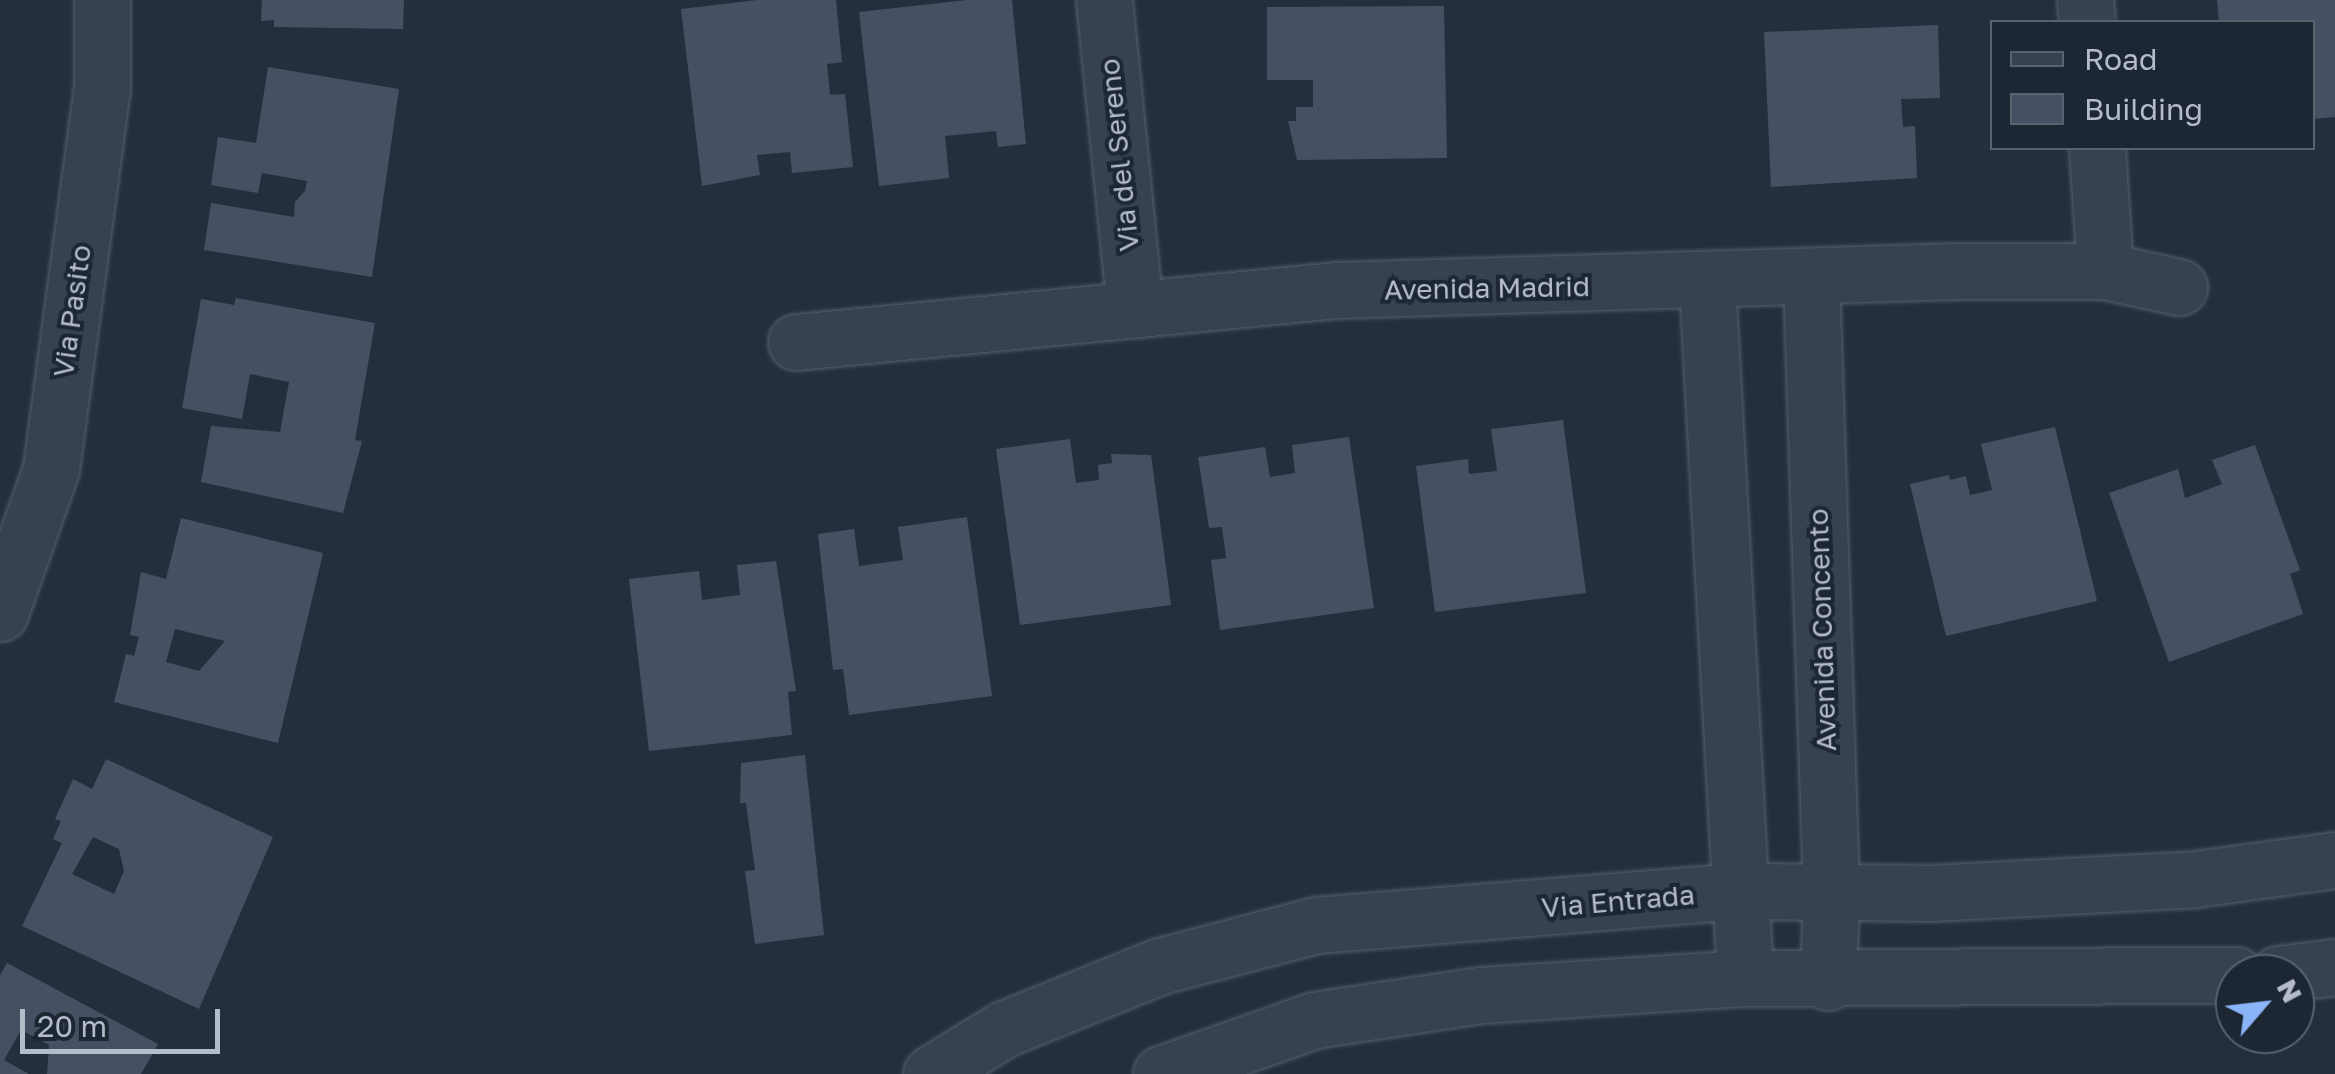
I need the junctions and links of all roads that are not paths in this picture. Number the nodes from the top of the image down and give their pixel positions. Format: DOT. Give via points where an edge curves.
graph roads {
  1 [pos="102,0"];
  2 [pos="1104,0"];
  3 [pos="2096,150"];
  4 [pos="2104,271"];
  5 [pos="1811,278"];
  6 [pos="1707,282"];
  7 [pos="2179,287"];
  8 [pos="1135,309"];
  9 [pos="796,342"];
  10 [pos="0,613"];
  11 [pos="2335,860"];
  12 [pos="1740,891"];
  13 [pos="1831,892"];
  14 [pos="2215,976"];
  15 [pos="1745,978"];
  16 [pos="1828,982"];
  17 [pos="931,1074"];
  18 [pos="1162,1074"];
  1 -- 10 [label="street, Via Pasito" via="102,89 51,469"];
  2 -- 8 [label="street, Via del Sereno"];
  3 -- 4 [label="street"];
  4 -- 5 [label="street, Avenida Madrid"];
  4 -- 7 [label="street, Avenida Madrid"];
  5 -- 6 [label="street, Avenida Madrid"];
  5 -- 13 [label="street, Avenida Concento"];
  6 -- 8 [label="street, Avenida Madrid" via="1336,290"];
  6 -- 12 [label="street"];
  8 -- 9 [label="street, Avenida Madrid"];
  11 -- 13 [label="street, Via Entrada" via="2195,879"];
  12 -- 13 [label="street, Via Entrada"];
  12 -- 15 [label="street"];
  12 -- 17 [label="street, Via Entrada" via="1316,925 1160,966 1004,1029"];
  13 -- 16 [label="street, Avenida Concento"];
  14 -- 16 [label="street"];
  15 -- 16 [label="street"];
  15 -- 18 [label="street" via="1481,995 1314,1020"];
}
